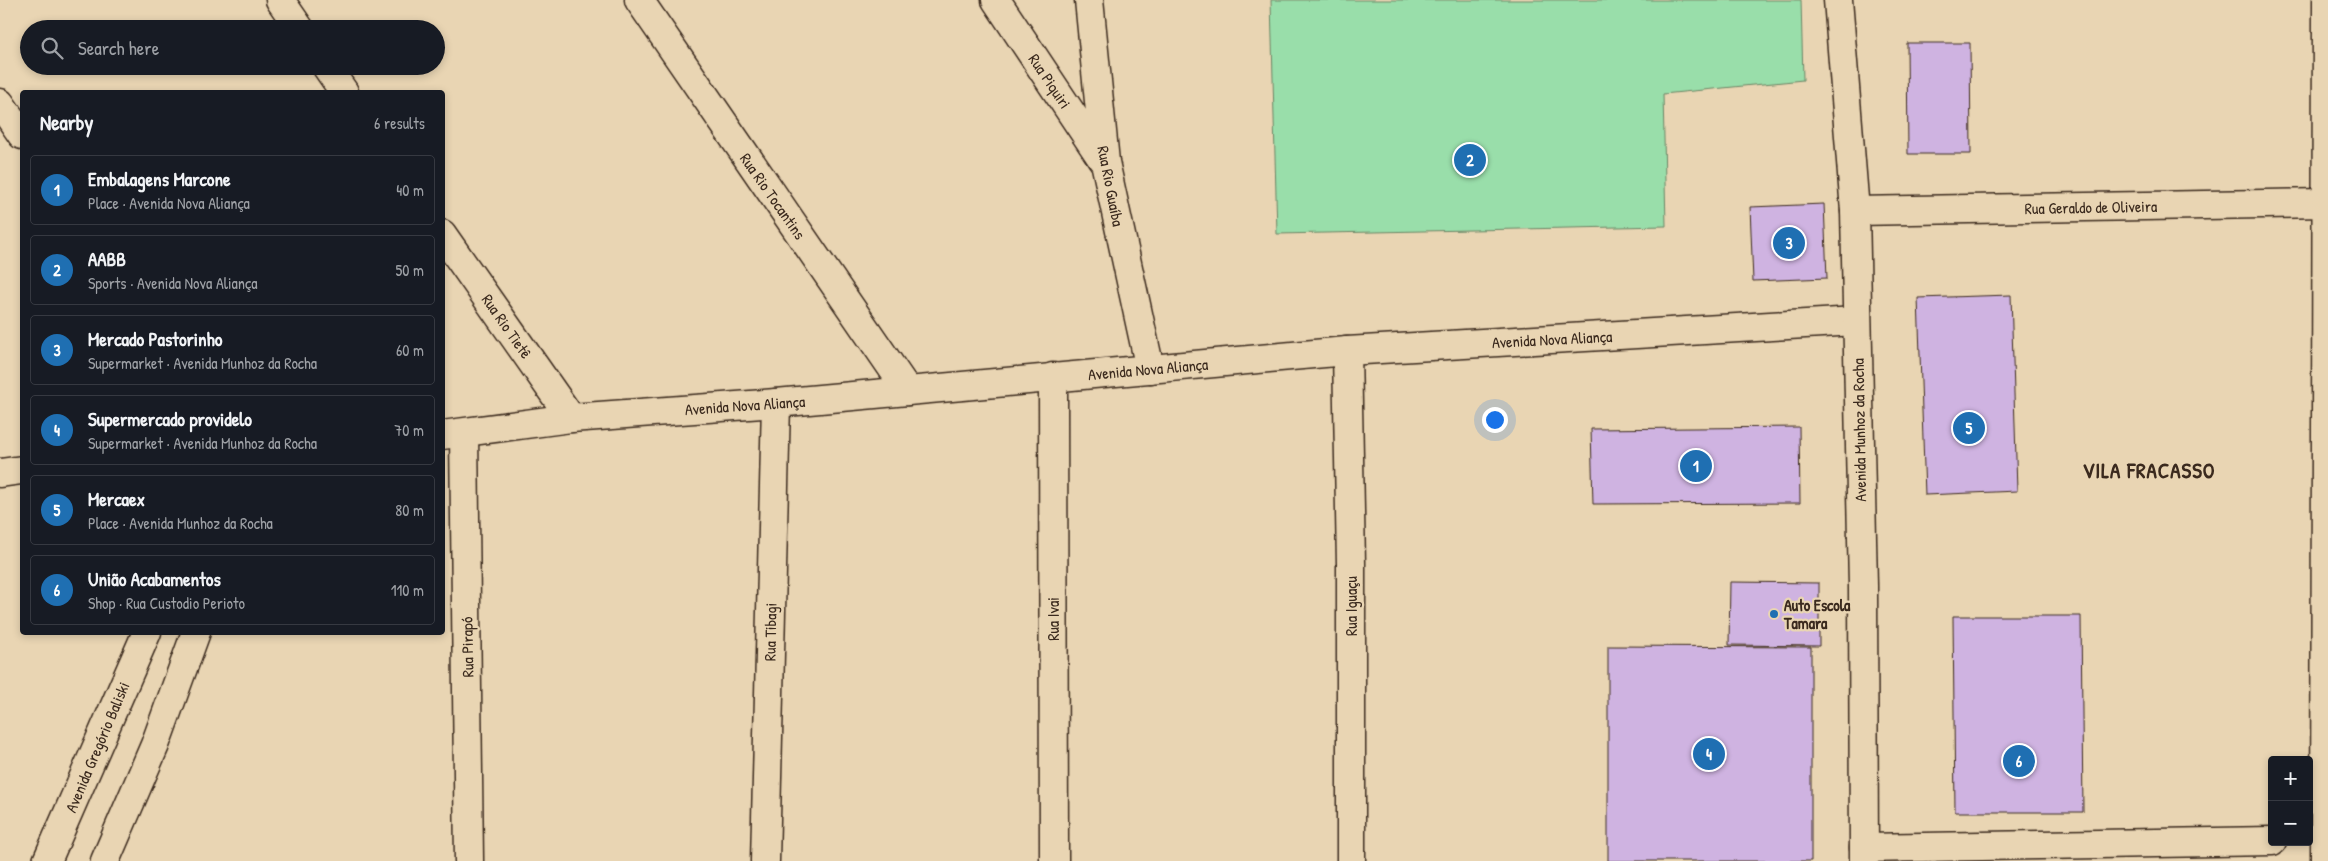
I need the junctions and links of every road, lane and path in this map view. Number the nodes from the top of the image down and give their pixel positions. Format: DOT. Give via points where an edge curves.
graph roads {
  1 [pos="280,0"];
  2 [pos="639,0"];
  3 [pos="996,0"];
  4 [pos="1089,0"];
  5 [pos="1838,0"];
  6 [pos="2327,0"];
  7 [pos="294,20"];
  8 [pos="332,75"];
  9 [pos="343,90"];
  10 [pos="0,103"];
  11 [pos="20,132"];
  12 [pos="2327,136"];
  13 [pos="1104,162"];
  14 [pos="2327,203"];
  15 [pos="1855,211"];
  16 [pos="445,238"];
  17 [pos="1856,321"];
  18 [pos="1347,351"];
  19 [pos="1150,369"];
  20 [pos="1053,378"];
  21 [pos="908,391"];
  22 [pos="776,403"];
  23 [pos="571,418"];
  24 [pos="2327,425"];
  25 [pos="453,434"];
  26 [pos="20,470"];
  27 [pos="0,473"];
  28 [pos="146,635"];
  29 [pos="195,635"];
  30 [pos="2268,841"];
  31 [pos="2322,845"];
  32 [pos="1864,855"];
  33 [pos="47,861"];
  34 [pos="105,861"];
  35 [pos="469,861"];
  36 [pos="765,861"];
  37 [pos="1054,861"];
  38 [pos="1351,861"];
  1 -- 7 [label="street"];
  2 -- 21 [label="street, Rua Rio Tocantins"];
  3 -- 13 [label="street, Rua Piquiri"];
  4 -- 13 [label="street, Rua Rio Guaíba"];
  5 -- 15 [label="street, Avenida Munhoz da Rocha"];
  6 -- 12 [label="street"];
  8 -- 9 [label="street"];
  10 -- 11 [label="street"];
  12 -- 14 [label="street"];
  13 -- 19 [label="street, Rua Rio Guaíba"];
  14 -- 15 [label="street, Rua Geraldo de Oliveira"];
  14 -- 24 [label="street"];
  15 -- 17 [label="street, Avenida Munhoz da Rocha"];
  16 -- 23 [label="street, Rua Rio Tietê"];
  17 -- 18 [label="street, Avenida Nova Aliança"];
  17 -- 32 [label="street, Avenida Munhoz da Rocha" via="1863,586"];
  18 -- 19 [label="street, Avenida Nova Aliança"];
  18 -- 38 [label="street, Rua Iguaçu"];
  19 -- 20 [label="street, Avenida Nova Aliança"];
  20 -- 21 [label="street, Avenida Nova Aliança"];
  20 -- 37 [label="street, Rua Ivai"];
  21 -- 22 [label="street, Avenida Nova Aliança"];
  22 -- 23 [label="street, Avenida Nova Aliança"];
  22 -- 36 [label="street, Rua Tibagi"];
  23 -- 25 [label="street, Avenida Nova Aliança"];
  24 -- 31 [label="street"];
  25 -- 35 [label="street, Rua Pirapó"];
  26 -- 27 [label="street"];
  28 -- 33 [label="street, Avenida Gregório Baliski"];
  29 -- 34 [label="street" via="155,745"];
  30 -- 32 [label="street"];
}
